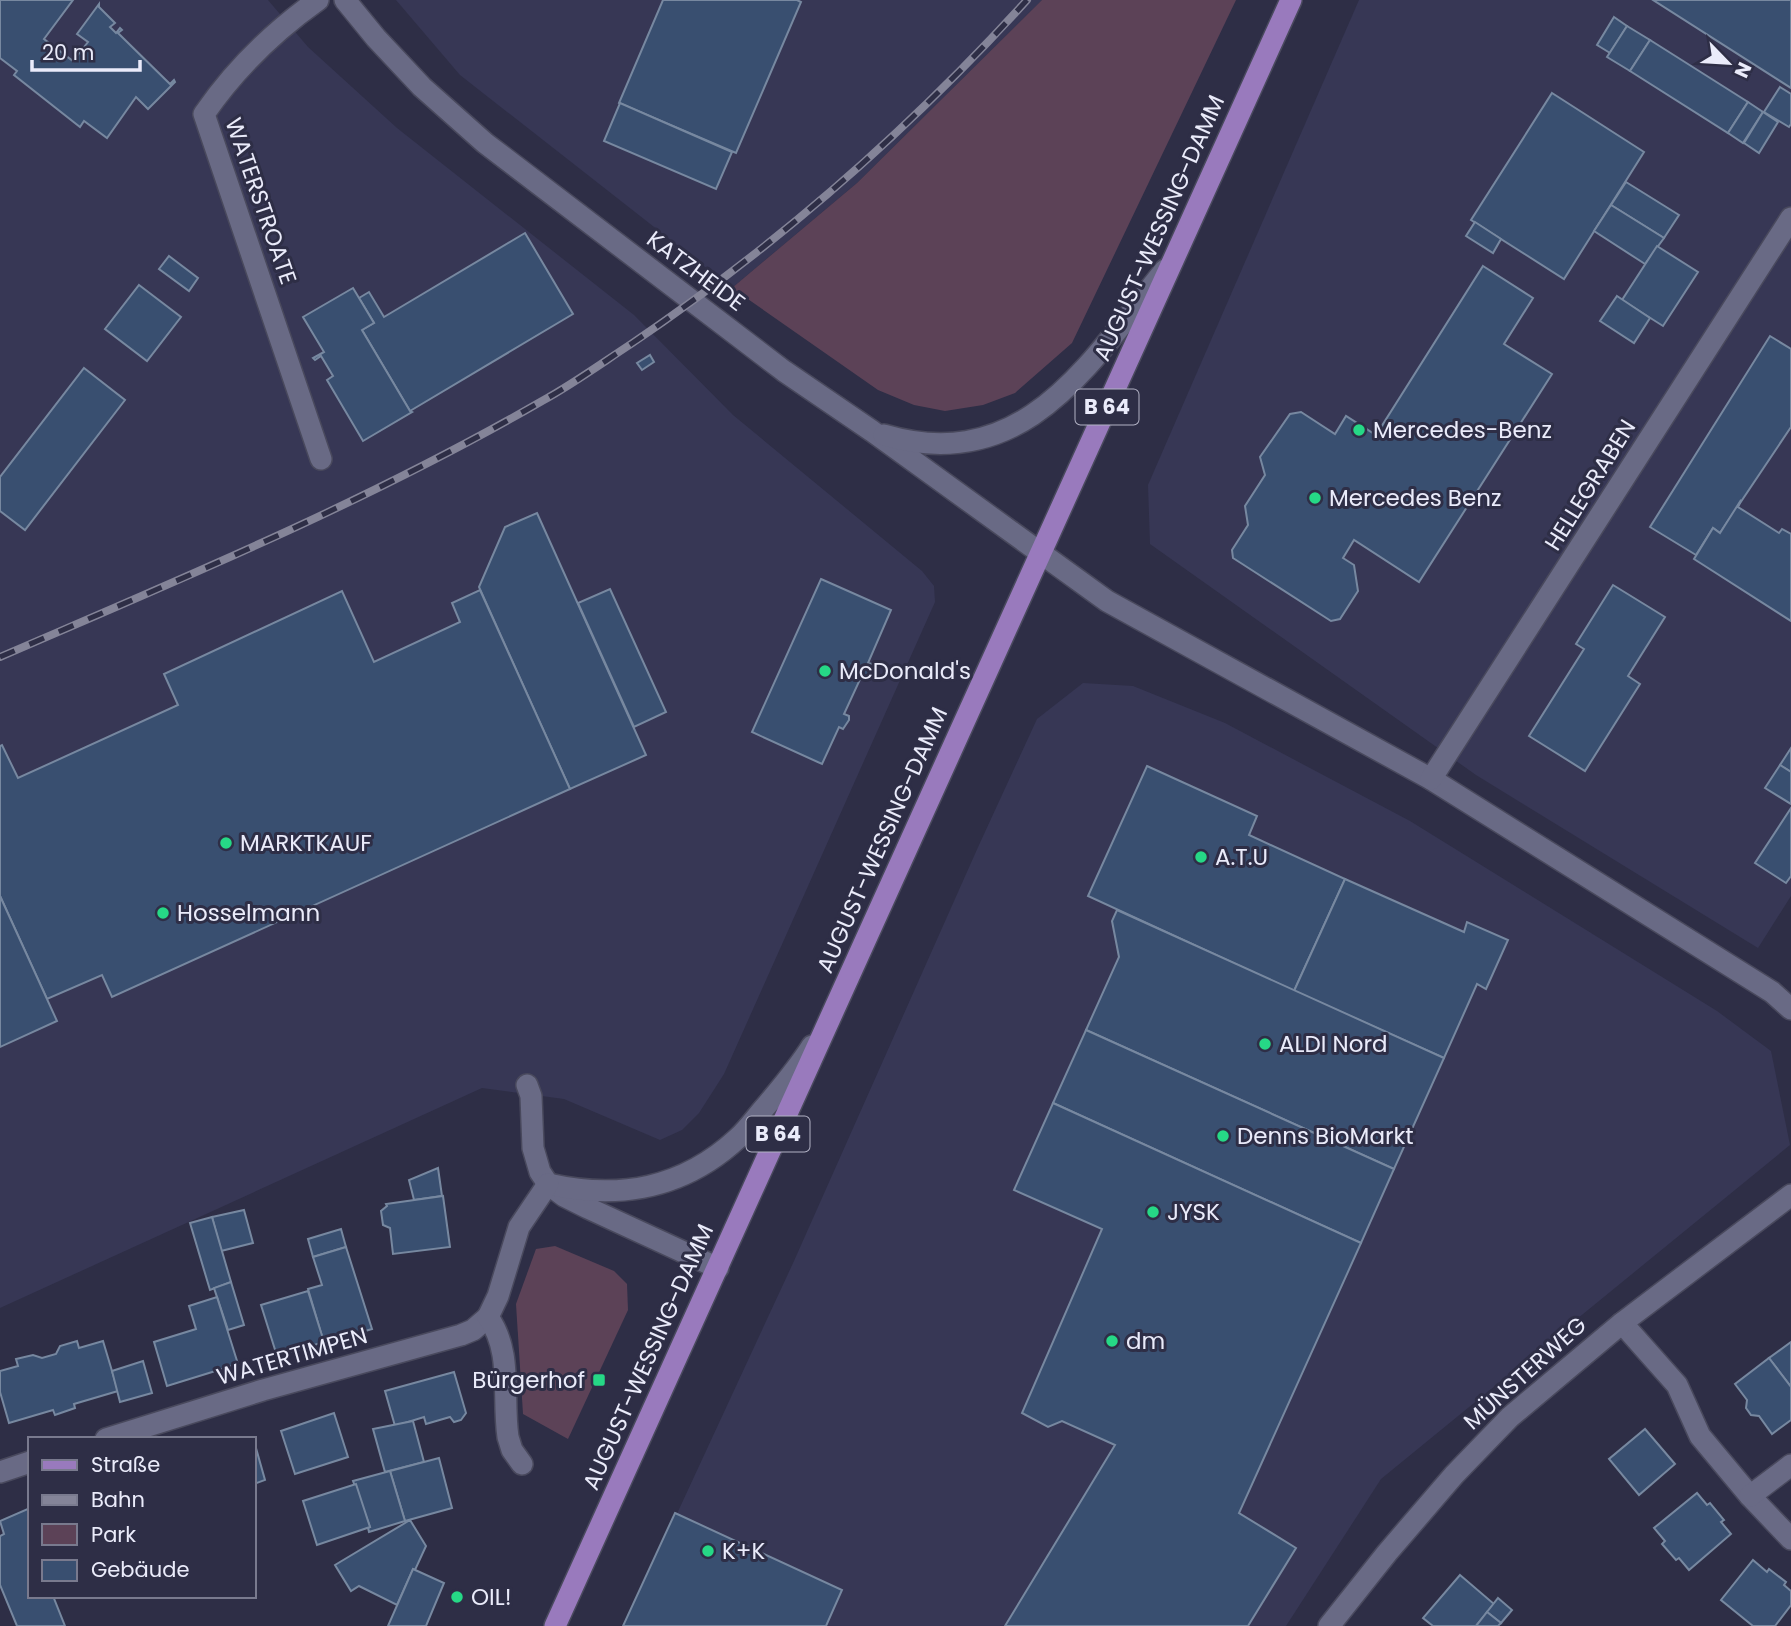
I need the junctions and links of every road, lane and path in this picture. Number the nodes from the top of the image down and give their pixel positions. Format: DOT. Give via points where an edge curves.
graph roads {
  1 [pos="318,0"];
  2 [pos="345,0"];
  3 [pos="1291,0"];
  4 [pos="1791,218"];
  5 [pos="1173,261"];
  6 [pos="872,431"];
  7 [pos="321,459"];
  8 [pos="1041,552"];
  9 [pos="1431,779"];
  10 [pos="839,999"];
  11 [pos="1791,1009"];
  12 [pos="527,1085"];
  13 [pos="548,1184"];
  14 [pos="1791,1195"];
  15 [pos="718,1268"];
  16 [pos="488,1317"];
  17 [pos="1622,1323"];
  18 [pos="112,1437"];
  19 [pos="28,1463"];
  20 [pos="522,1464"];
  21 [pos="1791,1465"];
  22 [pos="0,1472"];
  23 [pos="1750,1496"];
  24 [pos="1791,1539"];
  25 [pos="1340,1622"];
  26 [pos="555,1626"];
  1 -- 7 [label="street, WATERSTROATE" via="269,38 227,81 204,114"];
  2 -- 6 [label="street, KATZHEIDE" via="422,88 485,143 784,371"];
  3 -- 5 [label="main road, AUGUST-WESSING-DAMM / B 64"];
  4 -- 9 [label="street, HELLEGRABEN"];
  5 -- 6 [label="street" via="1077,376 1026,421 986,438 947,444"];
  5 -- 8 [label="main road, AUGUST-WESSING-DAMM / B 64"];
  6 -- 8 [label="street, KATZHEIDE"];
  8 -- 9 [label="street" via="1129,614"];
  8 -- 10 [label="main road, AUGUST-WESSING-DAMM / B 64"];
  9 -- 11 [label="street" via="1772,992"];
  10 -- 13 [label="street" via="780,1089 739,1137 699,1167 667,1182 625,1191"];
  10 -- 15 [label="main road, AUGUST-WESSING-DAMM / B 64"];
  12 -- 13 [label="street" via="534,1148"];
  13 -- 15 [label="street" via="576,1202"];
  13 -- 16 [label="street" via="519,1227"];
  14 -- 17 [label="street, MÜNSTERWEG"];
  15 -- 26 [label="main road, AUGUST-WESSING-DAMM / B 64"];
  16 -- 18 [label="street, WATERTIMPEN" via="461,1335"];
  16 -- 20 [label="street" via="504,1352 508,1437"];
  17 -- 23 [label="street" via="1677,1385 1700,1436"];
  17 -- 25 [label="street, MÜNSTERWEG" via="1501,1426 1412,1523"];
  19 -- 22 [label="street"];
  21 -- 23 [label="street"];
  23 -- 24 [label="street"];
}
